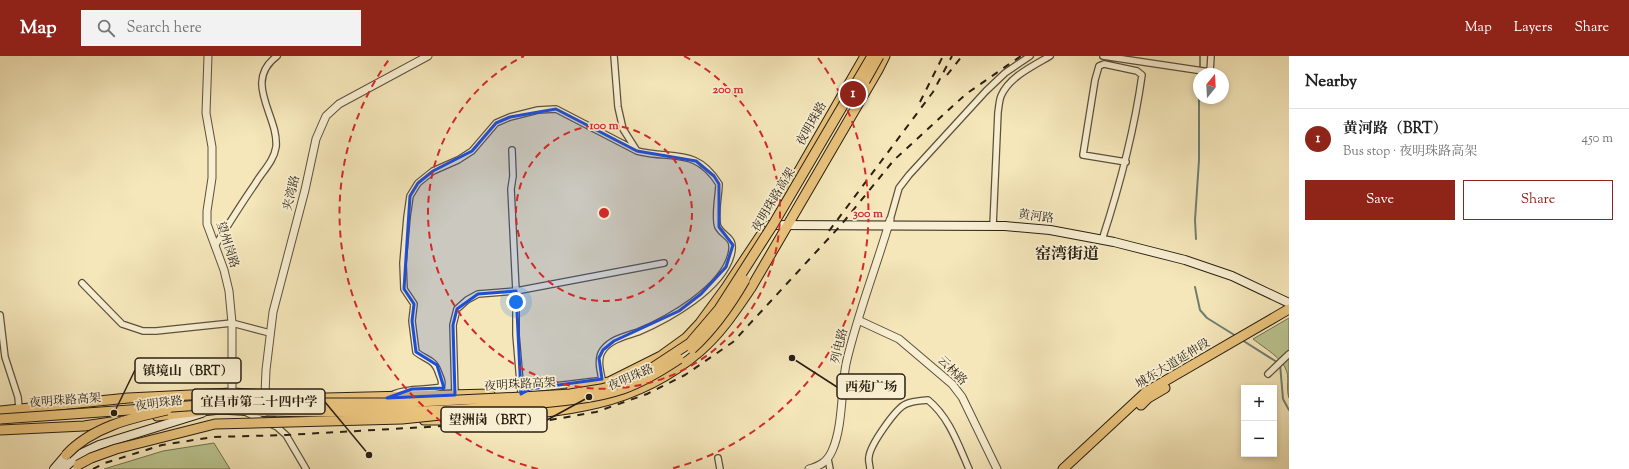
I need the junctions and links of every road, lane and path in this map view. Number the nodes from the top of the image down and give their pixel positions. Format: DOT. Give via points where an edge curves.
graph roads {
  1 [pos="208,56"];
  2 [pos="277,56"];
  3 [pos="428,56"];
  4 [pos="614,56"];
  5 [pos="865,56"];
  6 [pos="872,56"];
  7 [pos="880,56"];
  8 [pos="885,56"];
  9 [pos="1030,56"];
  10 [pos="1050,56"];
  11 [pos="1103,56"];
  12 [pos="1212,56"];
  13 [pos="512,150"];
  14 [pos="638,151"];
  15 [pos="1126,162"];
  16 [pos="769,222"];
  17 [pos="788,223"];
  18 [pos="889,223"];
  19 [pos="994,223"];
  20 [pos="1103,238"];
  21 [pos="215,246"];
  22 [pos="664,263"];
  23 [pos="82,283"];
  24 [pos="516,291"];
  25 [pos="1289,297"];
  26 [pos="1289,303"];
  27 [pos="1289,309"];
  28 [pos="0,314"];
  29 [pos="1289,314"];
  30 [pos="858,320"];
  31 [pos="232,323"];
  32 [pos="270,333"];
  33 [pos="1289,354"];
  34 [pos="1268,374"];
  35 [pos="232,393"];
  36 [pos="265,394"];
  37 [pos="521,394"];
  38 [pos="455,395"];
  39 [pos="387,398"];
  40 [pos="190,405"];
  41 [pos="495,407"];
  42 [pos="19,408"];
  43 [pos="212,410"];
  44 [pos="239,410"];
  45 [pos="0,411"];
  46 [pos="266,411"];
  47 [pos="167,415"];
  48 [pos="0,419"];
  49 [pos="163,425"];
  50 [pos="0,430"];
  51 [pos="66,455"];
  52 [pos="718,458"];
  53 [pos="828,459"];
  54 [pos="75,467"];
  55 [pos="54,469"];
  56 [pos="59,469"];
  57 [pos="63,469"];
  58 [pos="306,469"];
  59 [pos="720,469"];
  60 [pos="809,469"];
  61 [pos="830,469"];
  62 [pos="870,469"];
  63 [pos="969,469"];
  64 [pos="998,469"];
  65 [pos="1063,469"];
  66 [pos="1068,469"];
  1 -- 21 [label="street, 望州岗路" via="206,112 212,147 212,178 207,211"];
  2 -- 21 [label="street" via="266,68 262,80 264,103 275,134 276,147 272,160"];
  3 -- 32 [label="street, 夹湾路" via="339,104 326,116 316,139"];
  4 -- 14 [label="street" via="618,107 623,129"];
  5 -- 16 [label="main road, 夜明珠路"];
  6 -- 40 [label="main road, 夜明珠路高架, bridge" via="774,223 719,309 690,343 650,370 622,383 570,394 397,403"];
  7 -- 41 [label="main road, 夜明珠路高架, bridge" via="737,294 708,334 691,350 650,377 622,389 584,399"];
  8 -- 17 [label="main road, 夜明珠路"];
  9 -- 18 [label="street" via="1005,73 909,175 899,188"];
  10 -- 19 [label="street" via="1007,85 1000,97"];
  11 -- 12 [label="street" via="1210,72"];
  13 -- 24 [label="street" via="511,189"];
  14 -- 37 [label="street" via="659,156 686,157 706,167 714,176 719,184 719,227 733,245 726,267 701,294 680,311 614,341 603,350 599,358 602,379 530,389"];
  14 -- 39 [label="street" via="556,109 538,110 496,123 472,151 433,171 418,183 410,196 407,217 403,263 404,289 414,304 412,321 416,352 437,365 442,382 441,387 402,391"];
  15 -- 15 [label="street" via="1142,75 1137,71 1104,64 1099,66 1095,80 1083,155"];
  15 -- 20 [label="street"];
  16 -- 17 [label="main road, 黄河路"];
  16 -- 37 [label="main road, 夜明珠路" via="700,323 686,338 661,356 609,382 570,390"];
  17 -- 18 [label="main road, 黄河路"];
  17 -- 46 [label="main road, 夜明珠路" via="751,288 716,335 700,351 654,384 626,396 572,410 444,420 319,417"];
  18 -- 19 [label="main road, 黄河路"];
  18 -- 30 [label="street, 列电路"];
  19 -- 20 [label="main road, 黄河路"];
  20 -- 25 [label="main road, 黄河路" via="1206,262 1233,271"];
  20 -- 26 [label="main road, 黄河路" via="1232,276"];
  21 -- 31 [label="street, 望州岗路" via="230,296"];
  22 -- 24 [label="street"];
  23 -- 31 [label="street" via="122,324 143,330 156,331"];
  24 -- 37 [label="street" via="516,335"];
  24 -- 38 [label="street" via="478,294 457,309 453,325"];
  27 -- 65 [label="main road, 城东大道延伸段" via="1146,392"];
  28 -- 42 [label="street" via="5,357"];
  29 -- 66 [label="main road, 城东大道延伸段" via="1148,398"];
  30 -- 53 [label="street, 列电路" via="846,364 836,440"];
  30 -- 64 [label="street, 云林路" via="899,339 952,384 962,397"];
  31 -- 32 [label="street"];
  31 -- 35 [label="street, 望州岗路"];
  32 -- 36 [label="street, 夹湾路"];
  33 -- 34 [label="street"];
  35 -- 36 [label="main road, 夜明珠路"];
  35 -- 42 [label="main road, 夜明珠路" via="128,398"];
  36 -- 39 [label="main road, 夜明珠路"];
  37 -- 38 [label="main road, 夜明珠路"];
  38 -- 39 [label="main road, 夜明珠路"];
  40 -- 48 [label="main road, 夜明珠路高架, bridge"];
  40 -- 51 [label="main road, bridge" via="113,425 92,434"];
  41 -- 46 [label="main road, 夜明珠路高架, bridge" via="378,412"];
  41 -- 54 [label="main road, bridge" via="402,419 215,424 116,449"];
  42 -- 45 [label="main road, 夜明珠路"];
  43 -- 44 [label="main road, 夜明珠路"];
  43 -- 47 [label="main road, 夜明珠路"];
  43 -- 49 [label="main road"];
  44 -- 46 [label="main road, 夜明珠路"];
  44 -- 58 [label="street" via="277,427 286,435"];
  47 -- 49 [label="main road" via="174,420"];
  47 -- 50 [label="main road, 夜明珠路" via="84,426"];
  49 -- 56 [label="main road" via="99,443 78,452"];
  49 -- 57 [label="main road" via="100,445 80,454"];
  51 -- 55 [label="main road"];
  52 -- 59 [label="street"];
  53 -- 60 [label="street"];
  53 -- 61 [label="street"];
  62 -- 63 [label="street" via="868,458 871,450 894,415 905,404 928,400 950,426"];
}
